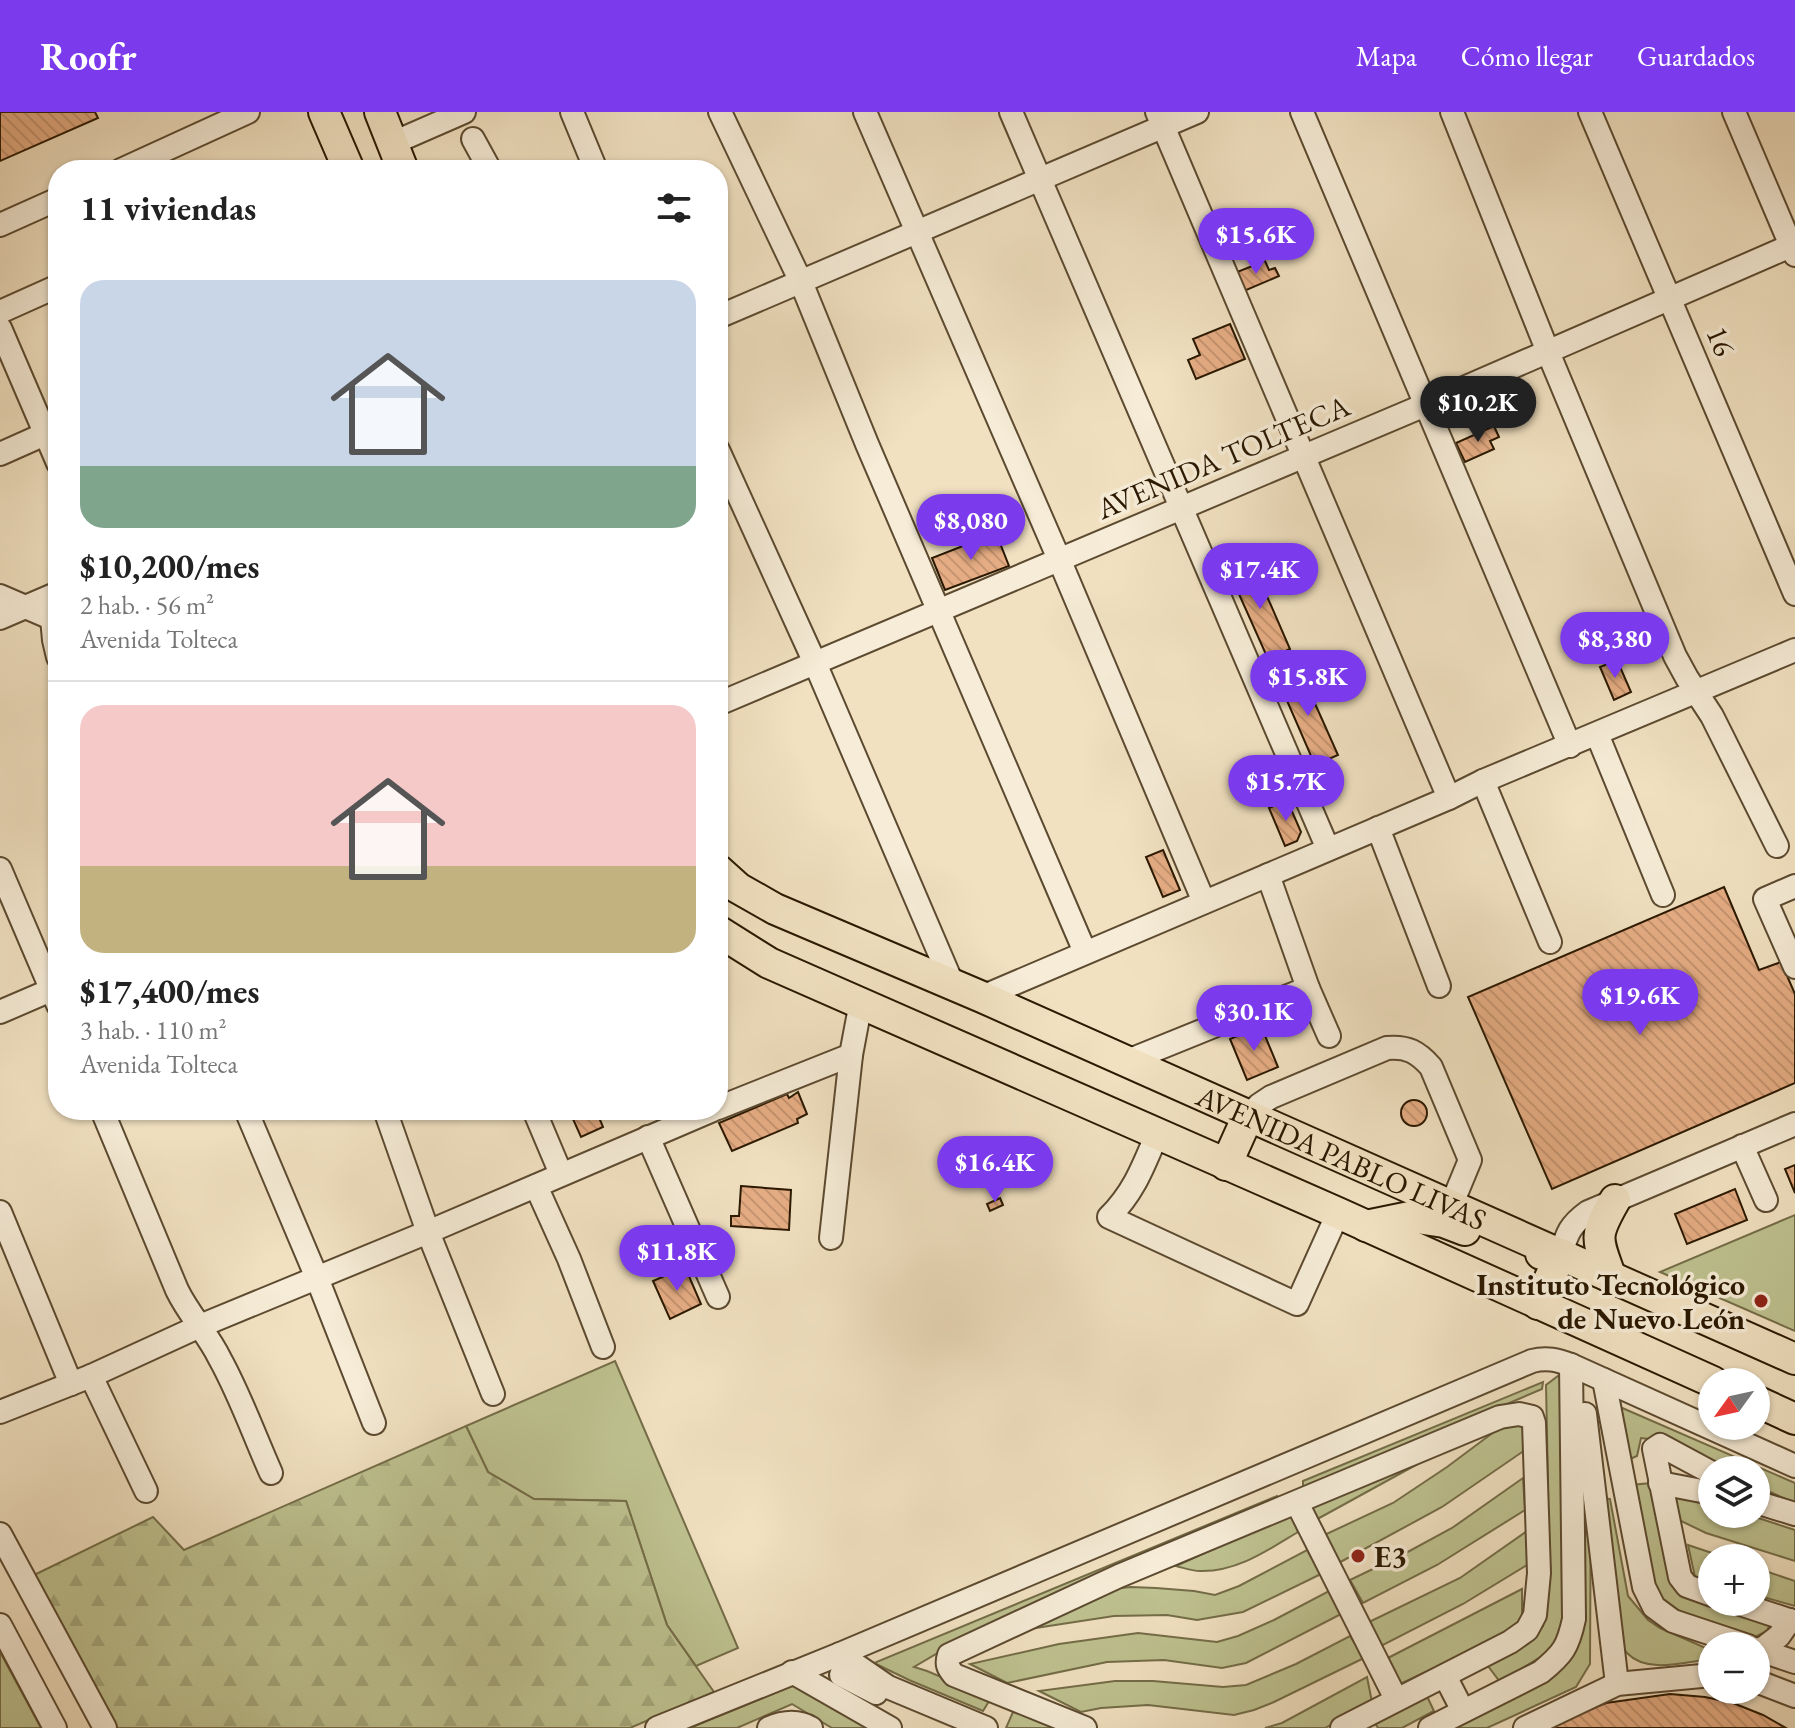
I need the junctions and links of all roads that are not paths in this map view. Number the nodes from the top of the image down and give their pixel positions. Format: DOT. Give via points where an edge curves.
graph roads {
  1 [pos="248,112"];
  2 [pos="324,112"];
  3 [pos="380,112"];
  4 [pos="464,112"];
  5 [pos="572,112"];
  6 [pos="720,112"];
  7 [pos="865,112"];
  8 [pos="1011,112"];
  9 [pos="1197,112"];
  10 [pos="1302,112"];
  11 [pos="1452,112"];
  12 [pos="1590,112"];
  13 [pos="1734,112"];
  14 [pos="1160,119"];
  15 [pos="473,139"];
  16 [pos="398,157"];
  17 [pos="143,160"];
  18 [pos="339,160"];
  19 [pos="485,160"];
  20 [pos="592,160"];
  21 [pos="1040,180"];
  22 [pos="48,203"];
  23 [pos="0,225"];
  24 [pos="916,233"];
  25 [pos="1794,248"];
  26 [pos="801,282"];
  27 [pos="48,290"];
  28 [pos="1670,299"];
  29 [pos="0,312"];
  30 [pos="728,313"];
  31 [pos="0,328"];
  32 [pos="1548,352"];
  33 [pos="1425,405"];
  34 [pos="45,434"];
  35 [pos="48,441"];
  36 [pos="0,454"];
  37 [pos="1303,456"];
  38 [pos="728,472"];
  39 [pos="1182,507"];
  40 [pos="1059,559"];
  41 [pos="1795,594"];
  42 [pos="0,596"];
  43 [pos="48,597"];
  44 [pos="26,607"];
  45 [pos="938,611"];
  46 [pos="48,616"];
  47 [pos="0,618"];
  48 [pos="1795,650"];
  49 [pos="815,663"];
  50 [pos="1696,692"];
  51 [pos="728,700"];
  52 [pos="1597,734"];
  53 [pos="1570,746"];
  54 [pos="1483,781"];
  55 [pos="1449,798"];
  56 [pos="1378,828"];
  57 [pos="1777,846"];
  58 [pos="1328,849"];
  59 [pos="0,869"];
  60 [pos="1268,875"];
  61 [pos="728,879"];
  62 [pos="1795,886"];
  63 [pos="1663,895"];
  64 [pos="1204,902"];
  65 [pos="728,937"];
  66 [pos="1550,942"];
  67 [pos="1085,952"];
  68 [pos="1795,967"];
  69 [pos="48,976"];
  70 [pos="953,985"];
  71 [pos="1439,986"];
  72 [pos="1308,988"];
  73 [pos="48,997"];
  74 [pos="982,997"];
  75 [pos="861,1002"];
  76 [pos="0,1012"];
  77 [pos="1329,1036"];
  78 [pos="851,1055"];
  79 [pos="1125,1062"];
  80 [pos="728,1104"];
  81 [pos="1248,1116"];
  82 [pos="106,1120"];
  83 [pos="250,1120"];
  84 [pos="389,1120"];
  85 [pos="538,1120"];
  86 [pos="672,1120"];
  87 [pos="1795,1124"];
  88 [pos="1157,1134"];
  89 [pos="648,1137"];
  90 [pos="1742,1146"];
  91 [pos="1226,1165"];
  92 [pos="561,1174"];
  93 [pos="536,1186"];
  94 [pos="1615,1200"];
  95 [pos="1766,1200"];
  96 [pos="1451,1206"];
  97 [pos="0,1212"];
  98 [pos="1338,1213"];
  99 [pos="1366,1226"];
  100 [pos="428,1232"];
  101 [pos="831,1238"];
  102 [pos="1561,1254"];
  103 [pos="317,1278"];
  104 [pos="1611,1278"];
  105 [pos="718,1297"];
  106 [pos="1538,1304"];
  107 [pos="200,1326"];
  108 [pos="603,1347"];
  109 [pos="1795,1359"];
  110 [pos="1571,1365"];
  111 [pos="1698,1375"];
  112 [pos="81,1380"];
  113 [pos="1604,1380"];
  114 [pos="493,1394"];
  115 [pos="1583,1396"];
  116 [pos="1770,1407"];
  117 [pos="0,1412"];
  118 [pos="1795,1419"];
  119 [pos="374,1423"];
  120 [pos="1698,1465"];
  121 [pos="1795,1466"];
  122 [pos="1535,1469"];
  123 [pos="1574,1470"];
  124 [pos="271,1473"];
  125 [pos="1622,1475"];
  126 [pos="1658,1476"];
  127 [pos="1698,1489"];
  128 [pos="146,1491"];
  129 [pos="1297,1503"];
  130 [pos="1770,1504"];
  131 [pos="1795,1514"];
  132 [pos="0,1534"];
  133 [pos="1698,1590"];
  134 [pos="1770,1614"];
  135 [pos="1792,1621"];
  136 [pos="0,1625"];
  137 [pos="1706,1632"];
  138 [pos="1770,1640"];
  139 [pos="1770,1653"];
  140 [pos="1795,1662"];
  141 [pos="840,1664"];
  142 [pos="792,1672"];
  143 [pos="1445,1676"];
  144 [pos="1698,1676"];
  145 [pos="1617,1684"];
  146 [pos="1770,1686"];
  147 [pos="1795,1696"];
  148 [pos="1009,1697"];
  149 [pos="1396,1699"];
  150 [pos="1463,1711"];
  151 [pos="1348,1727"];
  152 [pos="55,1728"];
  153 [pos="105,1728"];
  154 [pos="657,1728"];
  155 [pos="769,1728"];
  156 [pos="811,1728"];
  157 [pos="890,1728"];
  158 [pos="945,1728"];
  159 [pos="986,1728"];
  160 [pos="994,1728"];
  161 [pos="1085,1728"];
  162 [pos="1430,1728"];
  163 [pos="1525,1728"];
  1 -- 17 [label="street"];
  2 -- 18 [label="main road"];
  3 -- 16 [label="main road"];
  4 -- 16 [label="street"];
  5 -- 20 [label="street"];
  6 -- 26 [label="street"];
  7 -- 24 [label="street"];
  8 -- 21 [label="street"];
  9 -- 14 [label="street"];
  10 -- 33 [label="street"];
  11 -- 32 [label="street"];
  12 -- 28 [label="street, 16"];
  13 -- 25 [label="street"];
  14 -- 21 [label="street"];
  14 -- 37 [label="street"];
  15 -- 19 [label="street"];
  21 -- 24 [label="street"];
  21 -- 39 [label="street"];
  22 -- 23 [label="street"];
  24 -- 26 [label="street"];
  24 -- 40 [label="street"];
  25 -- 28 [label="street, AVENIDA TOLTECA"];
  26 -- 30 [label="street"];
  26 -- 45 [label="street"];
  27 -- 29 [label="street"];
  28 -- 32 [label="street, AVENIDA TOLTECA"];
  28 -- 41 [label="street, 16"];
  31 -- 34 [label="street"];
  32 -- 33 [label="street, AVENIDA TOLTECA"];
  32 -- 50 [label="street" via="1675,656"];
  33 -- 37 [label="street, AVENIDA TOLTECA"];
  33 -- 53 [label="street"];
  34 -- 35 [label="street"];
  34 -- 36 [label="street"];
  37 -- 39 [label="street, AVENIDA TOLTECA"];
  37 -- 55 [label="street"];
  38 -- 49 [label="street"];
  39 -- 40 [label="street, AVENIDA TOLTECA"];
  39 -- 58 [label="street"];
  40 -- 45 [label="street, AVENIDA TOLTECA"];
  40 -- 64 [label="street"];
  42 -- 44 [label="street"];
  43 -- 44 [label="street"];
  44 -- 46 [label="street"];
  44 -- 47 [label="street"];
  45 -- 49 [label="street, AVENIDA TOLTECA"];
  45 -- 67 [label="street"];
  48 -- 50 [label="street"];
  49 -- 51 [label="street, AVENIDA TOLTECA"];
  49 -- 70 [label="street"];
  50 -- 52 [label="street"];
  50 -- 57 [label="street"];
  52 -- 53 [label="street"];
  52 -- 63 [label="street"];
  53 -- 54 [label="street"];
  54 -- 55 [label="street"];
  54 -- 66 [label="street"];
  55 -- 56 [label="street"];
  56 -- 58 [label="street"];
  56 -- 71 [label="street"];
  58 -- 60 [label="street"];
  59 -- 69 [label="street"];
  60 -- 64 [label="street"];
  60 -- 72 [label="street"];
  61 -- 70 [label="main road, AVENIDA PABLO LIVAS" via="775,909"];
  62 -- 68 [label="street" via="1765,901"];
  64 -- 67 [label="street"];
  65 -- 75 [label="main road, AVENIDA PABLO LIVAS" via="769,963"];
  67 -- 74 [label="street"];
  70 -- 74 [label="main road, AVENIDA PABLO LIVAS"];
  72 -- 77 [label="street"];
  72 -- 79 [label="street"];
  73 -- 76 [label="street"];
  74 -- 79 [label="main road, AVENIDA PABLO LIVAS"];
  75 -- 78 [label="street"];
  75 -- 88 [label="main road, AVENIDA PABLO LIVAS"];
  78 -- 80 [label="street"];
  78 -- 101 [label="street"];
  79 -- 81 [label="main road, AVENIDA PABLO LIVAS"];
  81 -- 91 [label="main road"];
  81 -- 96 [label="main road, AVENIDA PABLO LIVAS"];
  81 -- 96 [label="street" via="1271,1097 1387,1048 1412,1050 1431,1067 1470,1160"];
  82 -- 107 [label="street" via="186,1310"];
  83 -- 103 [label="street"];
  84 -- 100 [label="street"];
  85 -- 92 [label="street"];
  86 -- 89 [label="street"];
  87 -- 90 [label="street"];
  88 -- 91 [label="main road, AVENIDA PABLO LIVAS"];
  88 -- 98 [label="street" via="1136,1182 1109,1217 1297,1304"];
  89 -- 92 [label="street"];
  89 -- 105 [label="street"];
  90 -- 94 [label="street"];
  90 -- 95 [label="street"];
  91 -- 98 [label="main road, AVENIDA PABLO LIVAS"];
  92 -- 93 [label="street"];
  93 -- 100 [label="street"];
  93 -- 108 [label="street"];
  94 -- 102 [label="street" via="1575,1221"];
  94 -- 104 [label="main road" via="1599,1239"];
  96 -- 102 [label="main road, AVENIDA PABLO LIVAS"];
  97 -- 112 [label="street"];
  98 -- 99 [label="main road, AVENIDA PABLO LIVAS"];
  99 -- 102 [label="main road" via="1410,1217 1430,1219 1511,1248"];
  99 -- 106 [label="main road, AVENIDA PABLO LIVAS"];
  100 -- 103 [label="street"];
  100 -- 114 [label="street"];
  102 -- 104 [label="main road, AVENIDA PABLO LIVAS"];
  102 -- 106 [label="main road"];
  103 -- 107 [label="street"];
  103 -- 119 [label="street"];
  104 -- 109 [label="main road, AVENIDA PABLO LIVAS"];
  106 -- 111 [label="main road, AVENIDA PABLO LIVAS"];
  107 -- 112 [label="street"];
  107 -- 124 [label="street" via="222,1362"];
  110 -- 113 [label="street"];
  110 -- 123 [label="street"];
  110 -- 141 [label="street" via="1532,1361"];
  112 -- 117 [label="street"];
  112 -- 128 [label="street"];
  113 -- 121 [label="street"];
  113 -- 125 [label="street"];
  115 -- 145 [label="street"];
  116 -- 118 [label="main road"];
  120 -- 126 [label="street" via="1657,1445"];
  122 -- 123 [label="street"];
  122 -- 129 [label="street" via="1534,1423 1532,1417 1519,1414 1500,1417"];
  122 -- 143 [label="street" via="1535,1615 1527,1630 1510,1642"];
  123 -- 150 [label="street" via="1570,1639 1541,1672"];
  125 -- 126 [label="street"];
  125 -- 137 [label="street" via="1644,1587 1654,1607 1673,1621"];
  126 -- 127 [label="street"];
  126 -- 133 [label="street" via="1682,1582"];
  129 -- 148 [label="street" via="1119,1576 949,1655 954,1675"];
  129 -- 149 [label="street"];
  130 -- 131 [label="street"];
  132 -- 153 [label="street"];
  134 -- 135 [label="street"];
  135 -- 138 [label="street"];
  136 -- 152 [label="street"];
  139 -- 140 [label="street"];
  141 -- 142 [label="street"];
  141 -- 158 [label="street"];
  141 -- 159 [label="street"];
  142 -- 154 [label="street"];
  142 -- 157 [label="street"];
  143 -- 149 [label="street"];
  143 -- 150 [label="street"];
  144 -- 145 [label="street"];
  145 -- 163 [label="street"];
  146 -- 147 [label="street"];
  148 -- 160 [label="street"];
  148 -- 161 [label="street"];
  149 -- 151 [label="street"];
  150 -- 162 [label="street"];
  155 -- 156 [label="street" via="790,1722"];
}
